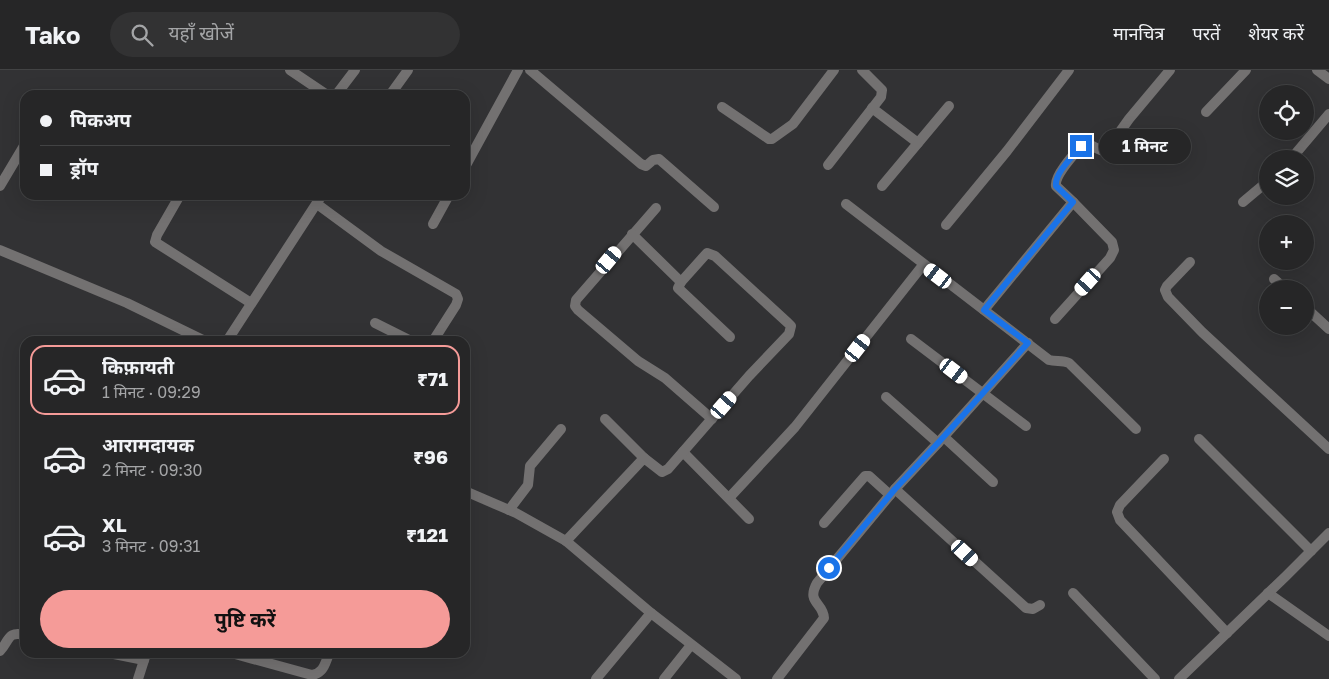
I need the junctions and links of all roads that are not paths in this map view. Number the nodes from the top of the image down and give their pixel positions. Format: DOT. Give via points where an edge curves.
graph roads {
  1 [pos="290,70"];
  2 [pos="355,70"];
  3 [pos="408,70"];
  4 [pos="518,70"];
  5 [pos="530,70"];
  6 [pos="834,70"];
  7 [pos="862,70"];
  8 [pos="1070,70"];
  9 [pos="1170,70"];
  10 [pos="1246,70"];
  11 [pos="1317,70"];
  12 [pos="1329,79"];
  13 [pos="320,90"];
  14 [pos="340,90"];
  15 [pos="394,90"];
  16 [pos="949,106"];
  17 [pos="722,107"];
  18 [pos="872,108"];
  19 [pos="1206,112"];
  20 [pos="1329,114"];
  21 [pos="918,143"];
  22 [pos="1298,150"];
  23 [pos="20,152"];
  24 [pos="470,158"];
  25 [pos="828,165"];
  26 [pos="0,186"];
  27 [pos="882,186"];
  28 [pos="1259,189"];
  29 [pos="177,200"];
  30 [pos="319,200"];
  31 [pos="446,200"];
  32 [pos="1073,202"];
  33 [pos="1243,202"];
  34 [pos="316,204"];
  35 [pos="846,204"];
  36 [pos="714,207"];
  37 [pos="656,208"];
  38 [pos="433,224"];
  39 [pos="946,225"];
  40 [pos="632,234"];
  41 [pos="0,250"];
  42 [pos="1190,262"];
  43 [pos="923,265"];
  44 [pos="681,282"];
  45 [pos="251,303"];
  46 [pos="984,310"];
  47 [pos="1314,315"];
  48 [pos="1055,319"];
  49 [pos="374,323"];
  50 [pos="1329,329"];
  51 [pos="195,336"];
  52 [pos="230,336"];
  53 [pos="401,336"];
  54 [pos="436,336"];
  55 [pos="730,337"];
  56 [pos="911,339"];
  57 [pos="1028,343"];
  58 [pos="983,393"];
  59 [pos="886,397"];
  60 [pos="605,419"];
  61 [pos="712,419"];
  62 [pos="1026,426"];
  63 [pos="561,429"];
  64 [pos="1136,429"];
  65 [pos="1199,439"];
  66 [pos="941,440"];
  67 [pos="1329,449"];
  68 [pos="683,452"];
  69 [pos="644,458"];
  70 [pos="1164,459"];
  71 [pos="993,482"];
  72 [pos="893,492"];
  73 [pos="470,493"];
  74 [pos="729,498"];
  75 [pos="509,510"];
  76 [pos="750,519"];
  77 [pos="824,523"];
  78 [pos="1329,533"];
  79 [pos="566,541"];
  80 [pos="1311,551"];
  81 [pos="1073,593"];
  82 [pos="1268,594"];
  83 [pos="1040,605"];
  84 [pos="651,613"];
  85 [pos="1227,632"];
  86 [pos="20,634"];
  87 [pos="1329,636"];
  88 [pos="691,645"];
  89 [pos="0,651"];
  90 [pos="145,658"];
  91 [pos="259,658"];
  92 [pos="327,658"];
  93 [pos="138,679"];
  94 [pos="596,679"];
  95 [pos="664,679"];
  96 [pos="736,679"];
  97 [pos="777,679"];
  98 [pos="1155,679"];
  99 [pos="1179,679"];
  1 -- 13 [label="street"];
  2 -- 14 [label="street"];
  3 -- 15 [label="street"];
  4 -- 24 [label="street"];
  5 -- 36 [label="street" via="641,164 646,166 660,159"];
  6 -- 17 [label="street" via="793,124 772,139"];
  7 -- 18 [label="street" via="882,90 881,97"];
  8 -- 39 [label="street"];
  9 -- 32 [label="street" via="1129,118 1108,150 1102,151 1084,143 1058,176 1056,186"];
  10 -- 19 [label="street"];
  11 -- 12 [label="street"];
  16 -- 21 [label="street"];
  18 -- 21 [label="street"];
  18 -- 25 [label="street"];
  20 -- 22 [label="street"];
  21 -- 27 [label="street"];
  23 -- 26 [label="street"];
  28 -- 33 [label="street"];
  29 -- 45 [label="street" via="155,242"];
  30 -- 34 [label="street"];
  31 -- 38 [label="street"];
  32 -- 46 [label="street"];
  32 -- 48 [label="street" via="1112,242 1114,250"];
  34 -- 45 [label="street"];
  34 -- 54 [label="street" via="380,251 456,294 456,305"];
  35 -- 43 [label="street"];
  37 -- 40 [label="street"];
  40 -- 44 [label="street"];
  40 -- 61 [label="street" via="576,300 575,306"];
  41 -- 51 [label="street" via="127,303"];
  42 -- 67 [label="street" via="1167,286 1168,297"];
  43 -- 46 [label="street"];
  43 -- 74 [label="street" via="795,427"];
  44 -- 55 [label="street" via="679,290"];
  44 -- 61 [label="street" via="704,256 711,254 790,326 789,334"];
  45 -- 52 [label="street"];
  46 -- 57 [label="street"];
  47 -- 50 [label="street"];
  49 -- 53 [label="street"];
  56 -- 58 [label="street"];
  57 -- 58 [label="street"];
  57 -- 64 [label="street" via="1049,360 1069,363"];
  58 -- 62 [label="street"];
  58 -- 66 [label="street"];
  59 -- 66 [label="street"];
  60 -- 69 [label="street"];
  61 -- 68 [label="street"];
  63 -- 75 [label="street" via="530,466 528,484"];
  65 -- 80 [label="street"];
  66 -- 71 [label="street"];
  66 -- 72 [label="street"];
  68 -- 69 [label="street" via="662,472"];
  68 -- 74 [label="street"];
  69 -- 79 [label="street"];
  70 -- 85 [label="street" via="1117,512 1120,520"];
  72 -- 77 [label="street" via="865,476"];
  72 -- 83 [label="street" via="1026,608"];
  72 -- 97 [label="street" via="817,582 812,594 824,618"];
  73 -- 75 [label="street"];
  74 -- 76 [label="street"];
  75 -- 79 [label="street"];
  78 -- 80 [label="street"];
  79 -- 84 [label="street"];
  80 -- 82 [label="street"];
  81 -- 98 [label="street"];
  82 -- 85 [label="street"];
  82 -- 87 [label="street"];
  84 -- 88 [label="street"];
  84 -- 94 [label="street"];
  85 -- 99 [label="street"];
  86 -- 89 [label="street" via="11,636"];
  88 -- 95 [label="street"];
  88 -- 96 [label="street"];
  90 -- 93 [label="street"];
  91 -- 92 [label="street" via="312,675 321,672"];
}
